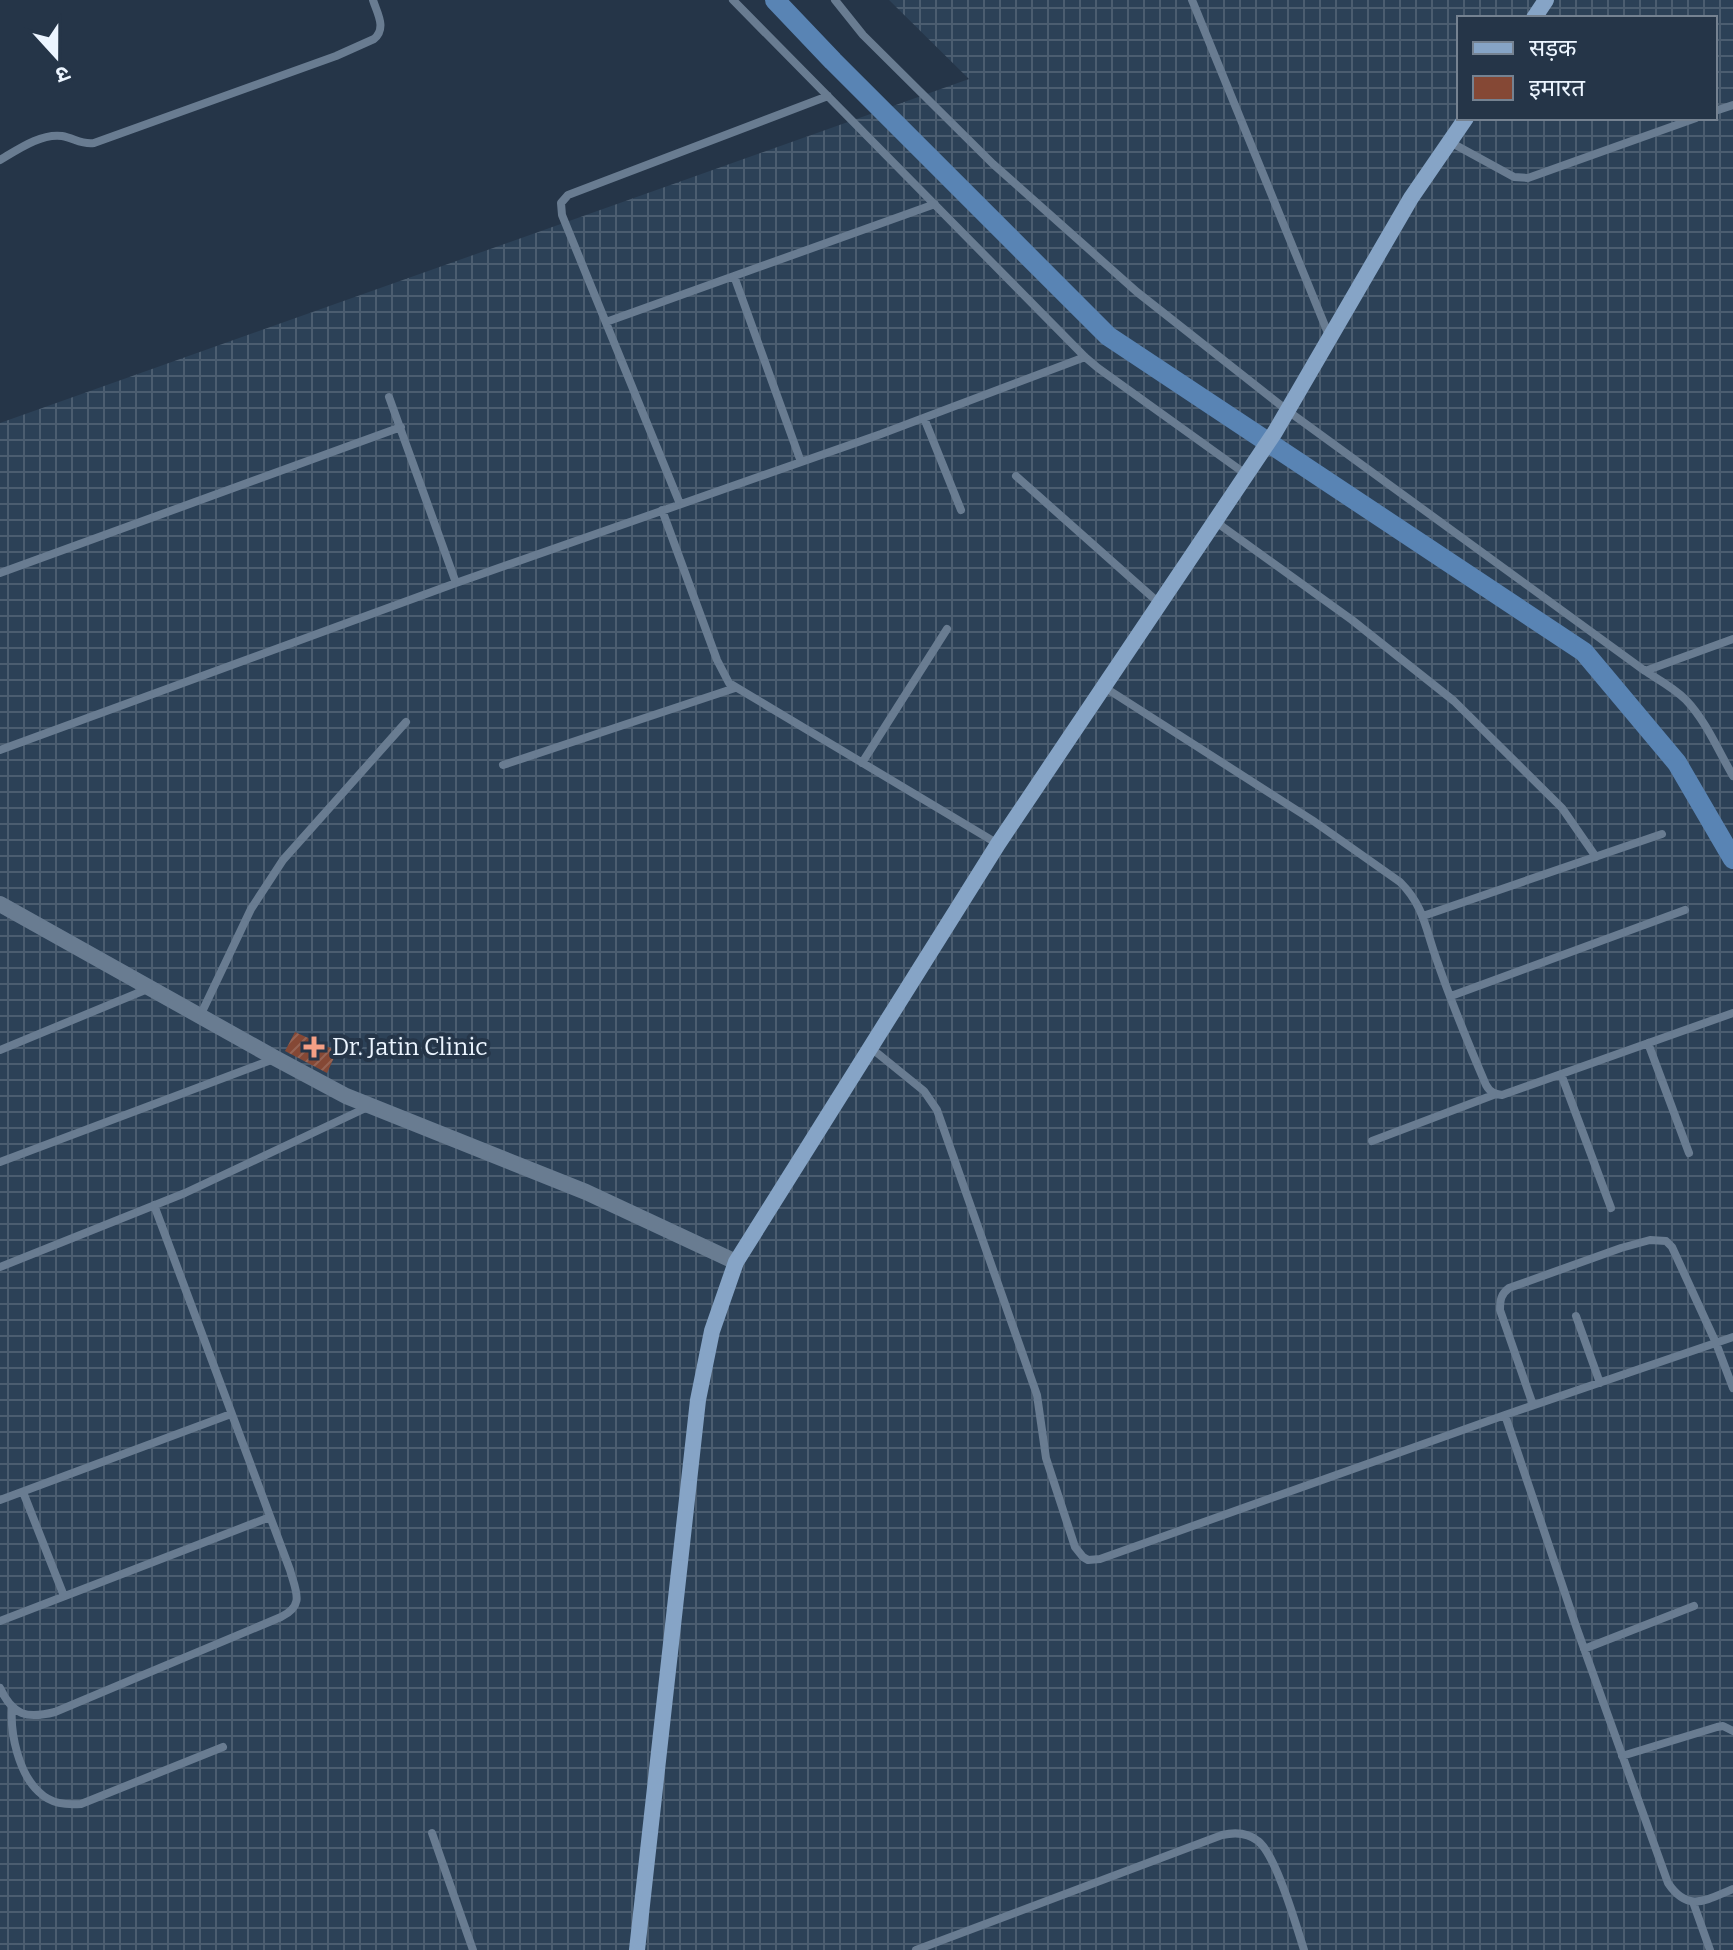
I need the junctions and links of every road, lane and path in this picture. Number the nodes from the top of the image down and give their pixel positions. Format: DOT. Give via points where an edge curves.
graph roads {
  1 [pos="373,0"];
  2 [pos="733,0"];
  3 [pos="835,0"];
  4 [pos="1192,0"];
  5 [pos="828,96"];
  6 [pos="1465,120"];
  7 [pos="1690,120"];
  8 [pos="1449,142"];
  9 [pos="0,160"];
  10 [pos="935,204"];
  11 [pos="734,276"];
  12 [pos="606,322"];
  13 [pos="1330,338"];
  14 [pos="1085,357"];
  15 [pos="389,397"];
  16 [pos="1288,411"];
  17 [pos="924,418"];
  18 [pos="401,427"];
  19 [pos="801,462"];
  20 [pos="1251,470"];
  21 [pos="1016,476"];
  22 [pos="680,504"];
  23 [pos="662,510"];
  24 [pos="961,510"];
  25 [pos="1216,522"];
  26 [pos="0,573"];
  27 [pos="456,583"];
  28 [pos="1160,604"];
  29 [pos="947,629"];
  30 [pos="1733,639"];
  31 [pos="1645,671"];
  32 [pos="1104,687"];
  33 [pos="735,688"];
  34 [pos="406,722"];
  35 [pos="0,750"];
  36 [pos="862,763"];
  37 [pos="503,765"];
  38 [pos="1733,776"];
  39 [pos="1662,834"];
  40 [pos="998,844"];
  41 [pos="1596,857"];
  42 [pos="0,904"];
  43 [pos="1685,910"];
  44 [pos="1423,916"];
  45 [pos="151,988"];
  46 [pos="1451,996"];
  47 [pos="1733,1013"];
  48 [pos="200,1016"];
  49 [pos="1648,1043"];
  50 [pos="871,1048"];
  51 [pos="0,1050"];
  52 [pos="275,1058"];
  53 [pos="1561,1074"];
  54 [pos="1496,1094"];
  55 [pos="371,1105"];
  56 [pos="1372,1141"];
  57 [pos="1689,1153"];
  58 [pos="0,1162"];
  59 [pos="154,1205"];
  60 [pos="1611,1208"];
  61 [pos="736,1262"];
  62 [pos="0,1267"];
  63 [pos="1576,1316"];
  64 [pos="1733,1337"];
  65 [pos="1716,1343"];
  66 [pos="1600,1383"];
  67 [pos="1733,1388"];
  68 [pos="1533,1405"];
  69 [pos="231,1414"];
  70 [pos="1505,1415"];
  71 [pos="23,1492"];
  72 [pos="0,1500"];
  73 [pos="270,1517"];
  74 [pos="64,1596"];
  75 [pos="1694,1606"];
  76 [pos="0,1621"];
  77 [pos="1584,1649"];
  78 [pos="0,1688"];
  79 [pos="12,1708"];
  80 [pos="1733,1731"];
  81 [pos="223,1747"];
  82 [pos="1622,1756"];
  83 [pos="432,1833"];
  84 [pos="1733,1889"];
  85 [pos="1693,1902"];
  86 [pos="473,1950"];
  87 [pos="637,1950"];
  88 [pos="916,1950"];
  89 [pos="1304,1950"];
  90 [pos="1710,1950"];
  1 -- 9 [label="lane" via="379,35 336,56 94,143 53,137"];
  2 -- 5 [label="lane"];
  3 -- 16 [label="lane" via="863,35 993,164 1137,292"];
  4 -- 13 [label="lane"];
  5 -- 10 [label="lane"];
  5 -- 12 [label="lane" via="563,198 562,215"];
  6 -- 8 [label="street"];
  7 -- 8 [label="lane" via="1528,178 1514,177"];
  8 -- 13 [label="street"];
  10 -- 11 [label="lane"];
  10 -- 14 [label="lane"];
  11 -- 12 [label="lane"];
  11 -- 19 [label="lane"];
  12 -- 22 [label="lane"];
  13 -- 16 [label="street"];
  14 -- 17 [label="lane"];
  14 -- 20 [label="lane"];
  15 -- 18 [label="lane"];
  16 -- 20 [label="street"];
  16 -- 31 [label="lane"];
  17 -- 19 [label="lane"];
  17 -- 24 [label="lane"];
  18 -- 26 [label="lane"];
  18 -- 27 [label="lane"];
  19 -- 22 [label="lane"];
  20 -- 25 [label="street"];
  21 -- 28 [label="lane"];
  22 -- 23 [label="lane"];
  23 -- 27 [label="lane"];
  23 -- 33 [label="lane" via="717,660"];
  25 -- 28 [label="street"];
  25 -- 41 [label="lane" via="1454,701 1562,808"];
  27 -- 35 [label="lane"];
  28 -- 32 [label="street"];
  29 -- 36 [label="lane"];
  30 -- 31 [label="lane"];
  31 -- 38 [label="lane" via="1688,702"];
  32 -- 40 [label="street"];
  32 -- 44 [label="lane" via="1400,882"];
  33 -- 36 [label="lane"];
  33 -- 37 [label="lane"];
  34 -- 48 [label="lane" via="267,882"];
  36 -- 40 [label="lane"];
  39 -- 41 [label="lane"];
  40 -- 50 [label="street"];
  41 -- 44 [label="lane"];
  42 -- 45 [label="street"];
  43 -- 46 [label="lane"];
  44 -- 46 [label="lane"];
  45 -- 48 [label="street"];
  45 -- 51 [label="lane"];
  46 -- 54 [label="lane" via="1486,1085"];
  47 -- 49 [label="lane"];
  48 -- 52 [label="street"];
  49 -- 53 [label="lane"];
  49 -- 57 [label="lane"];
  50 -- 61 [label="street"];
  50 -- 70 [label="lane" via="924,1091 937,1110 1037,1395 1046,1458 1075,1547 1088,1560"];
  52 -- 55 [label="street"];
  52 -- 58 [label="lane"];
  53 -- 54 [label="lane"];
  53 -- 60 [label="lane"];
  54 -- 56 [label="lane"];
  55 -- 59 [label="lane"];
  55 -- 61 [label="street" via="586,1192"];
  59 -- 62 [label="lane"];
  59 -- 69 [label="lane"];
  61 -- 87 [label="street" via="712,1331 698,1400"];
  63 -- 66 [label="lane"];
  64 -- 65 [label="lane"];
  65 -- 66 [label="lane"];
  65 -- 67 [label="lane"];
  65 -- 68 [label="lane" via="1670,1244 1650,1240 1621,1248 1504,1292 1500,1310"];
  66 -- 68 [label="lane"];
  68 -- 70 [label="lane"];
  69 -- 71 [label="lane"];
  69 -- 73 [label="lane"];
  70 -- 77 [label="lane"];
  71 -- 72 [label="lane"];
  71 -- 74 [label="lane"];
  73 -- 74 [label="lane"];
  73 -- 79 [label="lane" via="297,1592 289,1613 55,1712 29,1715"];
  74 -- 76 [label="lane"];
  75 -- 77 [label="lane"];
  77 -- 82 [label="lane"];
  78 -- 79 [label="lane"];
  79 -- 81 [label="lane" via="14,1741 31,1783 52,1801 67,1805"];
  80 -- 82 [label="lane" via="1717,1727"];
  82 -- 85 [label="lane" via="1668,1883 1676,1895"];
  83 -- 86 [label="lane"];
  84 -- 85 [label="lane"];
  85 -- 90 [label="lane"];
  88 -- 89 [label="lane" via="1234,1833 1256,1838 1265,1847"];
}
